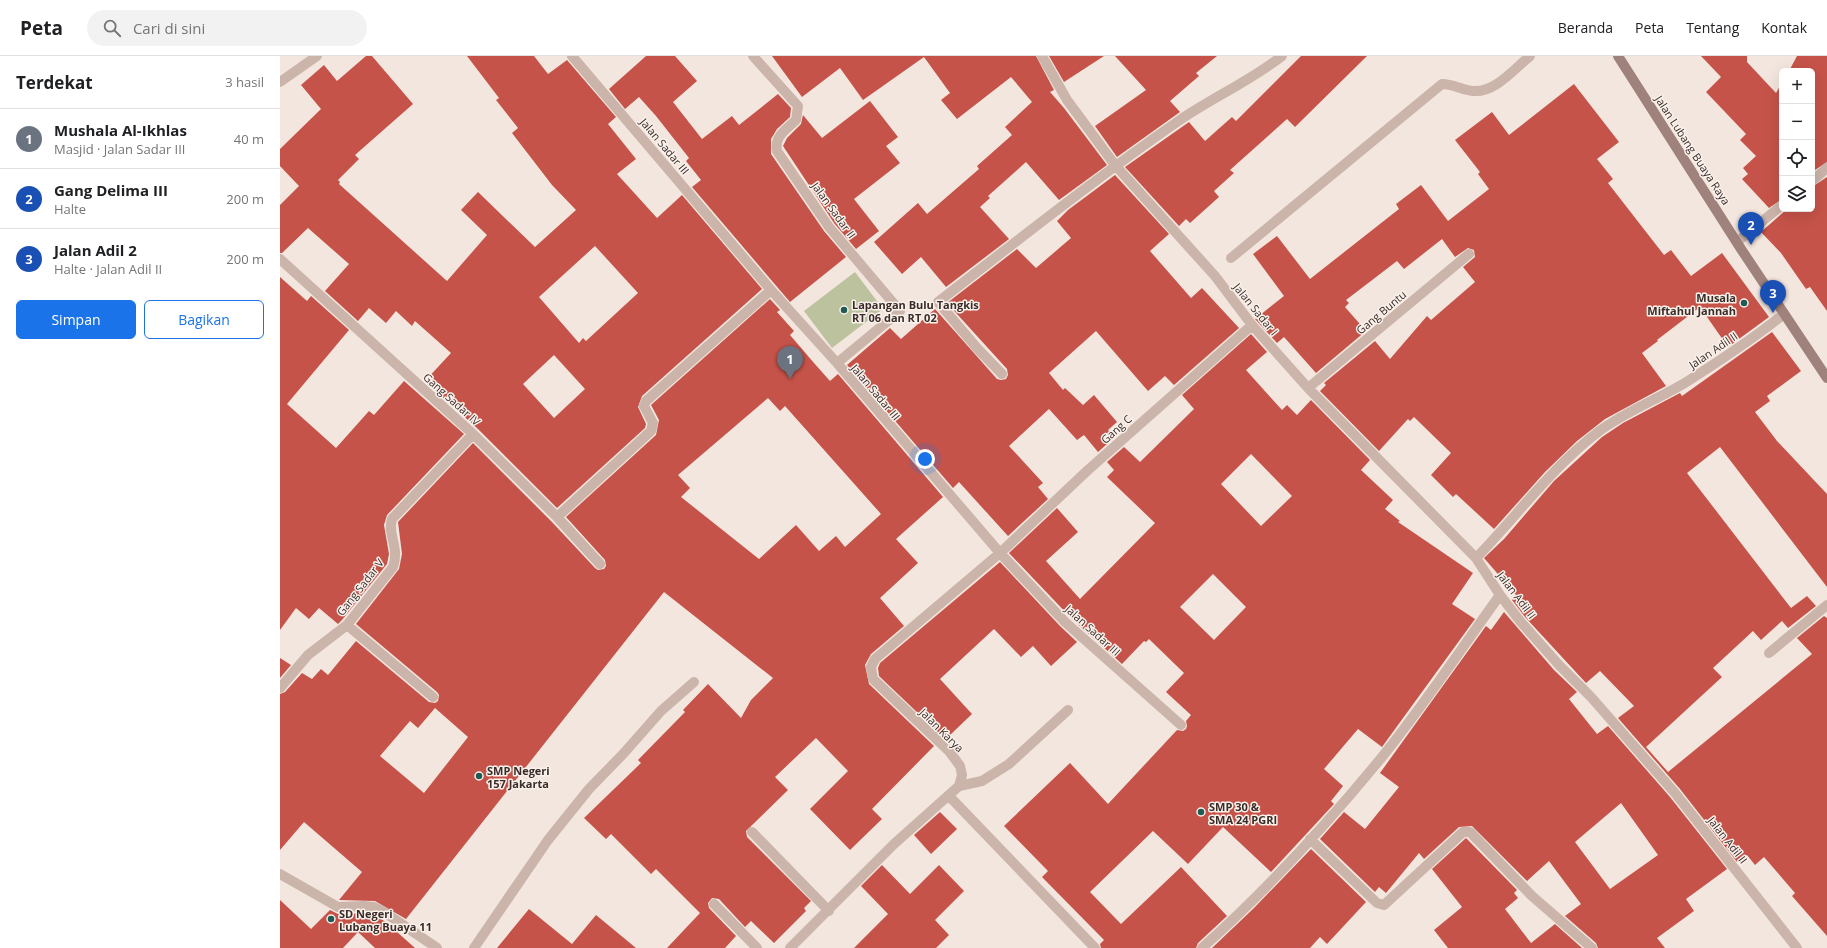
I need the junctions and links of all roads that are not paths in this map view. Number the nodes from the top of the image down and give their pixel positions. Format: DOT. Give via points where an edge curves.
graph roads {
  1 [pos="317,56"];
  2 [pos="572,56"];
  3 [pos="753,56"];
  4 [pos="1042,56"];
  5 [pos="1282,56"];
  6 [pos="1530,56"];
  7 [pos="1618,56"];
  8 [pos="280,82"];
  9 [pos="1115,165"];
  10 [pos="1827,168"];
  11 [pos="1815,178"];
  12 [pos="1779,207"];
  13 [pos="1737,242"];
  14 [pos="1469,254"];
  15 [pos="1231,258"];
  16 [pos="280,259"];
  17 [pos="771,290"];
  18 [pos="1784,314"];
  19 [pos="1252,325"];
  20 [pos="837,363"];
  21 [pos="1002,374"];
  22 [pos="1827,378"];
  23 [pos="1308,388"];
  24 [pos="473,434"];
  25 [pos="557,517"];
  26 [pos="1000,553"];
  27 [pos="1476,558"];
  28 [pos="600,564"];
  29 [pos="1500,595"];
  30 [pos="1827,605"];
  31 [pos="347,625"];
  32 [pos="1769,653"];
  33 [pos="694,682"];
  34 [pos="280,688"];
  35 [pos="433,697"];
  36 [pos="1068,710"];
  37 [pos="1181,724"];
  38 [pos="959,786"];
  39 [pos="949,796"];
  40 [pos="752,832"];
  41 [pos="1310,839"];
  42 [pos="280,874"];
  43 [pos="714,904"];
  44 [pos="828,911"];
  45 [pos="437,948"];
  46 [pos="474,948"];
  47 [pos="757,948"];
  48 [pos="790,948"];
  49 [pos="1096,948"];
  50 [pos="1202,948"];
  51 [pos="1592,948"];
  52 [pos="1797,948"];
  1 -- 8 [label="street"];
  2 -- 17 [label="street, Jalan Sadar III"];
  3 -- 20 [label="street, Jalan Sadar II" via="798,106 796,120 777,138 777,151 830,227 900,311"];
  4 -- 9 [label="street, Jalan Sadar I" via="1068,100"];
  5 -- 9 [label="street" via="1238,86 1200,105"];
  6 -- 15 [label="street" via="1490,89 1472,91 1442,84"];
  7 -- 13 [label="main road, Jalan Lubang Buaya Raya"];
  9 -- 19 [label="street, Jalan Sadar I" via="1215,276"];
  9 -- 21 [label="street" via="938,302"];
  10 -- 11 [label="street"];
  12 -- 13 [label="street"];
  13 -- 18 [label="main road, Jalan Lubang Buaya Raya"];
  14 -- 23 [label="street, Gang Buntu"];
  16 -- 24 [label="street, Gang Sadar IV"];
  17 -- 20 [label="street, Jalan Sadar III"];
  17 -- 25 [label="street" via="646,401 644,406 653,423 651,431"];
  18 -- 22 [label="main road, Jalan Lubang Buaya Raya"];
  18 -- 27 [label="street, Jalan Adil II" via="1687,382 1597,433 1551,474"];
  19 -- 23 [label="street, Jalan Sadar I"];
  19 -- 26 [label="street, Gang C" via="1088,470"];
  20 -- 26 [label="street, Jalan Sadar III"];
  23 -- 27 [label="street, Jalan Sadar I"];
  24 -- 25 [label="street, Gang Sadar IV"];
  24 -- 31 [label="street, Gang Sadar V" via="396,513 391,524 396,547 393,567"];
  25 -- 28 [label="street, Gang Sadar IV"];
  26 -- 37 [label="street, Jalan Sadar III" via="1065,622"];
  26 -- 38 [label="street, Jalan Karya" via="875,659 871,667 873,680 953,756 960,766 962,775"];
  27 -- 29 [label="street, Jalan Adil II"];
  29 -- 41 [label="street" via="1383,756"];
  29 -- 52 [label="street, Jalan Adil II" via="1666,781"];
  30 -- 32 [label="street"];
  31 -- 34 [label="street, Gang Sadar V" via="308,655"];
  31 -- 35 [label="street"];
  33 -- 46 [label="street" via="661,711 589,788 548,840"];
  36 -- 38 [label="street" via="1009,764 982,782"];
  38 -- 39 [label="street"];
  39 -- 44 [label="street" via="894,844"];
  39 -- 49 [label="street"];
  40 -- 44 [label="street"];
  41 -- 50 [label="street"];
  41 -- 51 [label="street" via="1377,903 1384,905 1463,832 1470,832 1532,896"];
  42 -- 45 [label="street" via="338,907 374,907"];
  43 -- 47 [label="street"];
  44 -- 48 [label="street"];
}
